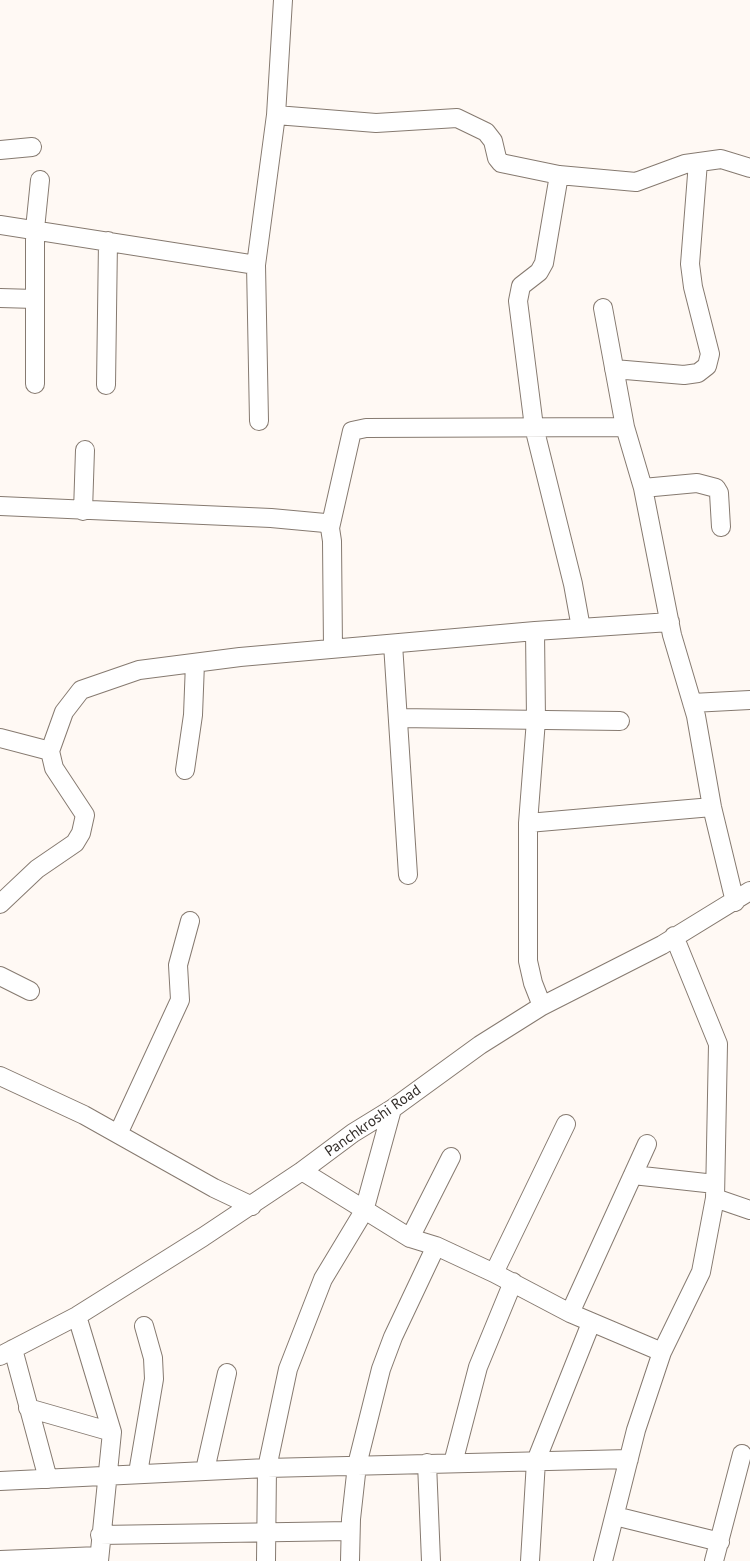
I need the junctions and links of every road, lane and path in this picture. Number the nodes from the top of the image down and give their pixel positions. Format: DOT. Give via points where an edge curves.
graph roads {
  1 [pos="283,0"];
  2 [pos="276,114"];
  3 [pos="32,147"];
  4 [pos="0,150"];
  5 [pos="698,162"];
  6 [pos="750,168"];
  7 [pos="559,175"];
  8 [pos="40,180"];
  9 [pos="0,224"];
  10 [pos="35,229"];
  11 [pos="108,241"];
  12 [pos="256,265"];
  13 [pos="0,298"];
  14 [pos="35,299"];
  15 [pos="603,308"];
  16 [pos="614,369"];
  17 [pos="35,384"];
  18 [pos="106,385"];
  19 [pos="259,421"];
  20 [pos="534,427"];
  21 [pos="625,427"];
  22 [pos="85,450"];
  23 [pos="642,488"];
  24 [pos="0,506"];
  25 [pos="83,510"];
  26 [pos="721,527"];
  27 [pos="330,528"];
  28 [pos="670,622"];
  29 [pos="580,628"];
  30 [pos="535,631"];
  31 [pos="393,644"];
  32 [pos="332,650"];
  33 [pos="195,663"];
  34 [pos="750,700"];
  35 [pos="692,703"];
  36 [pos="398,718"];
  37 [pos="536,720"];
  38 [pos="620,721"];
  39 [pos="0,738"];
  40 [pos="50,751"];
  41 [pos="185,770"];
  42 [pos="712,807"];
  43 [pos="528,823"];
  44 [pos="408,875"];
  45 [pos="750,891"];
  46 [pos="735,902"];
  47 [pos="0,904"];
  48 [pos="190,922"];
  49 [pos="674,936"];
  50 [pos="0,976"];
  51 [pos="30,991"];
  52 [pos="542,1006"];
  53 [pos="0,1076"];
  54 [pos="392,1110"];
  55 [pos="566,1124"];
  56 [pos="118,1134"];
  57 [pos="648,1144"];
  58 [pos="451,1158"];
  59 [pos="302,1171"];
  60 [pos="633,1175"];
  61 [pos="715,1191"];
  62 [pos="252,1206"];
  63 [pos="750,1210"];
  64 [pos="364,1211"];
  65 [pos="410,1238"];
  66 [pos="436,1246"];
  67 [pos="494,1272"];
  68 [pos="513,1282"];
  69 [pos="570,1313"];
  70 [pos="77,1316"];
  71 [pos="591,1323"];
  72 [pos="144,1326"];
  73 [pos="662,1352"];
  74 [pos="6,1353"];
  75 [pos="227,1374"];
  76 [pos="28,1408"];
  77 [pos="112,1432"];
  78 [pos="742,1454"];
  79 [pos="629,1459"];
  80 [pos="536,1461"];
  81 [pos="427,1463"];
  82 [pos="453,1463"];
  83 [pos="357,1465"];
  84 [pos="267,1468"];
  85 [pos="205,1470"];
  86 [pos="138,1473"];
  87 [pos="107,1475"];
  88 [pos="48,1478"];
  89 [pos="0,1482"];
  90 [pos="615,1516"];
  91 [pos="266,1531"];
  92 [pos="350,1531"];
  93 [pos="100,1535"];
  94 [pos="720,1542"];
  95 [pos="99,1558"];
  96 [pos="0,1560"];
  97 [pos="266,1561"];
  98 [pos="350,1561"];
  99 [pos="431,1561"];
  100 [pos="530,1561"];
  101 [pos="603,1561"];
  102 [pos="714,1561"];
  1 -- 2 [label="street"];
  2 -- 7 [label="street" via="376,122 457,118 486,132 501,163"];
  2 -- 12 [label="street"];
  3 -- 4 [label="street"];
  5 -- 6 [label="street" via="721,159"];
  5 -- 7 [label="street" via="665,170 636,182"];
  5 -- 16 [label="street" via="690,264 710,354 708,366 698,373 684,376"];
  7 -- 20 [label="street" via="544,263 518,293"];
  8 -- 10 [label="street"];
  9 -- 10 [label="street"];
  10 -- 11 [label="street"];
  10 -- 14 [label="street"];
  11 -- 12 [label="street"];
  11 -- 18 [label="street"];
  12 -- 19 [label="street"];
  13 -- 14 [label="street"];
  14 -- 17 [label="street"];
  15 -- 16 [label="street"];
  16 -- 21 [label="street"];
  20 -- 21 [label="street"];
  20 -- 27 [label="street" via="366,428 352,432"];
  20 -- 29 [label="street" via="573,584"];
  21 -- 23 [label="street"];
  22 -- 25 [label="street"];
  23 -- 26 [label="street" via="697,483 716,488"];
  23 -- 28 [label="street"];
  24 -- 25 [label="street"];
  25 -- 27 [label="street" via="318,521"];
  27 -- 32 [label="street"];
  28 -- 29 [label="street"];
  28 -- 35 [label="street"];
  29 -- 30 [label="street"];
  30 -- 31 [label="street"];
  30 -- 37 [label="street"];
  31 -- 32 [label="street"];
  31 -- 36 [label="street"];
  32 -- 33 [label="street"];
  33 -- 40 [label="street" via="139,670 81,690 64,712"];
  33 -- 41 [label="street" via="193,715"];
  34 -- 35 [label="street"];
  35 -- 42 [label="street"];
  36 -- 37 [label="street"];
  36 -- 44 [label="street"];
  37 -- 38 [label="street"];
  37 -- 43 [label="street"];
  39 -- 40 [label="street"];
  40 -- 47 [label="street" via="54,768 85,815 81,833 74,843 37,869"];
  42 -- 43 [label="street"];
  42 -- 46 [label="street"];
  43 -- 52 [label="street" via="528,960"];
  45 -- 46 [label="street, Panchkroshi Road"];
  46 -- 49 [label="street, Panchkroshi Road"];
  48 -- 56 [label="street" via="178,965 180,1000"];
  49 -- 52 [label="street, Panchkroshi Road"];
  49 -- 61 [label="street" via="718,1044"];
  50 -- 51 [label="street"];
  52 -- 54 [label="street, Panchkroshi Road" via="480,1045"];
  53 -- 56 [label="street"];
  54 -- 59 [label="street, Panchkroshi Road" via="353,1133"];
  54 -- 64 [label="street"];
  55 -- 67 [label="street"];
  56 -- 62 [label="street"];
  57 -- 60 [label="street"];
  58 -- 65 [label="street"];
  59 -- 62 [label="street, Panchkroshi Road"];
  59 -- 64 [label="street"];
  60 -- 61 [label="street"];
  60 -- 69 [label="street"];
  61 -- 63 [label="street"];
  61 -- 73 [label="street" via="701,1272"];
  62 -- 70 [label="street, Panchkroshi Road"];
  64 -- 65 [label="street"];
  64 -- 84 [label="street" via="323,1279 288,1369"];
  65 -- 66 [label="street"];
  66 -- 67 [label="street"];
  66 -- 83 [label="street" via="381,1369"];
  67 -- 68 [label="street"];
  68 -- 69 [label="street"];
  68 -- 82 [label="street" via="478,1367"];
  69 -- 71 [label="street"];
  70 -- 74 [label="street, Panchkroshi Road"];
  70 -- 77 [label="street"];
  71 -- 73 [label="street"];
  71 -- 80 [label="street"];
  72 -- 86 [label="street" via="153,1358 154,1379"];
  73 -- 79 [label="street"];
  74 -- 76 [label="street"];
  75 -- 85 [label="street"];
  76 -- 77 [label="street"];
  76 -- 88 [label="street"];
  77 -- 87 [label="street"];
  78 -- 94 [label="street"];
  79 -- 80 [label="street"];
  79 -- 90 [label="street"];
  80 -- 82 [label="street"];
  80 -- 100 [label="street"];
  81 -- 82 [label="street"];
  81 -- 83 [label="street"];
  81 -- 99 [label="street"];
  83 -- 84 [label="street"];
  83 -- 92 [label="street"];
  84 -- 85 [label="street"];
  84 -- 91 [label="street"];
  85 -- 86 [label="street"];
  86 -- 87 [label="street"];
  87 -- 88 [label="street"];
  87 -- 93 [label="street"];
  88 -- 89 [label="street"];
  90 -- 94 [label="street"];
  90 -- 101 [label="street"];
  91 -- 92 [label="street"];
  91 -- 93 [label="street"];
  91 -- 97 [label="street"];
  92 -- 98 [label="street"];
  93 -- 95 [label="street"];
  94 -- 102 [label="street"];
  95 -- 96 [label="street"];
}
